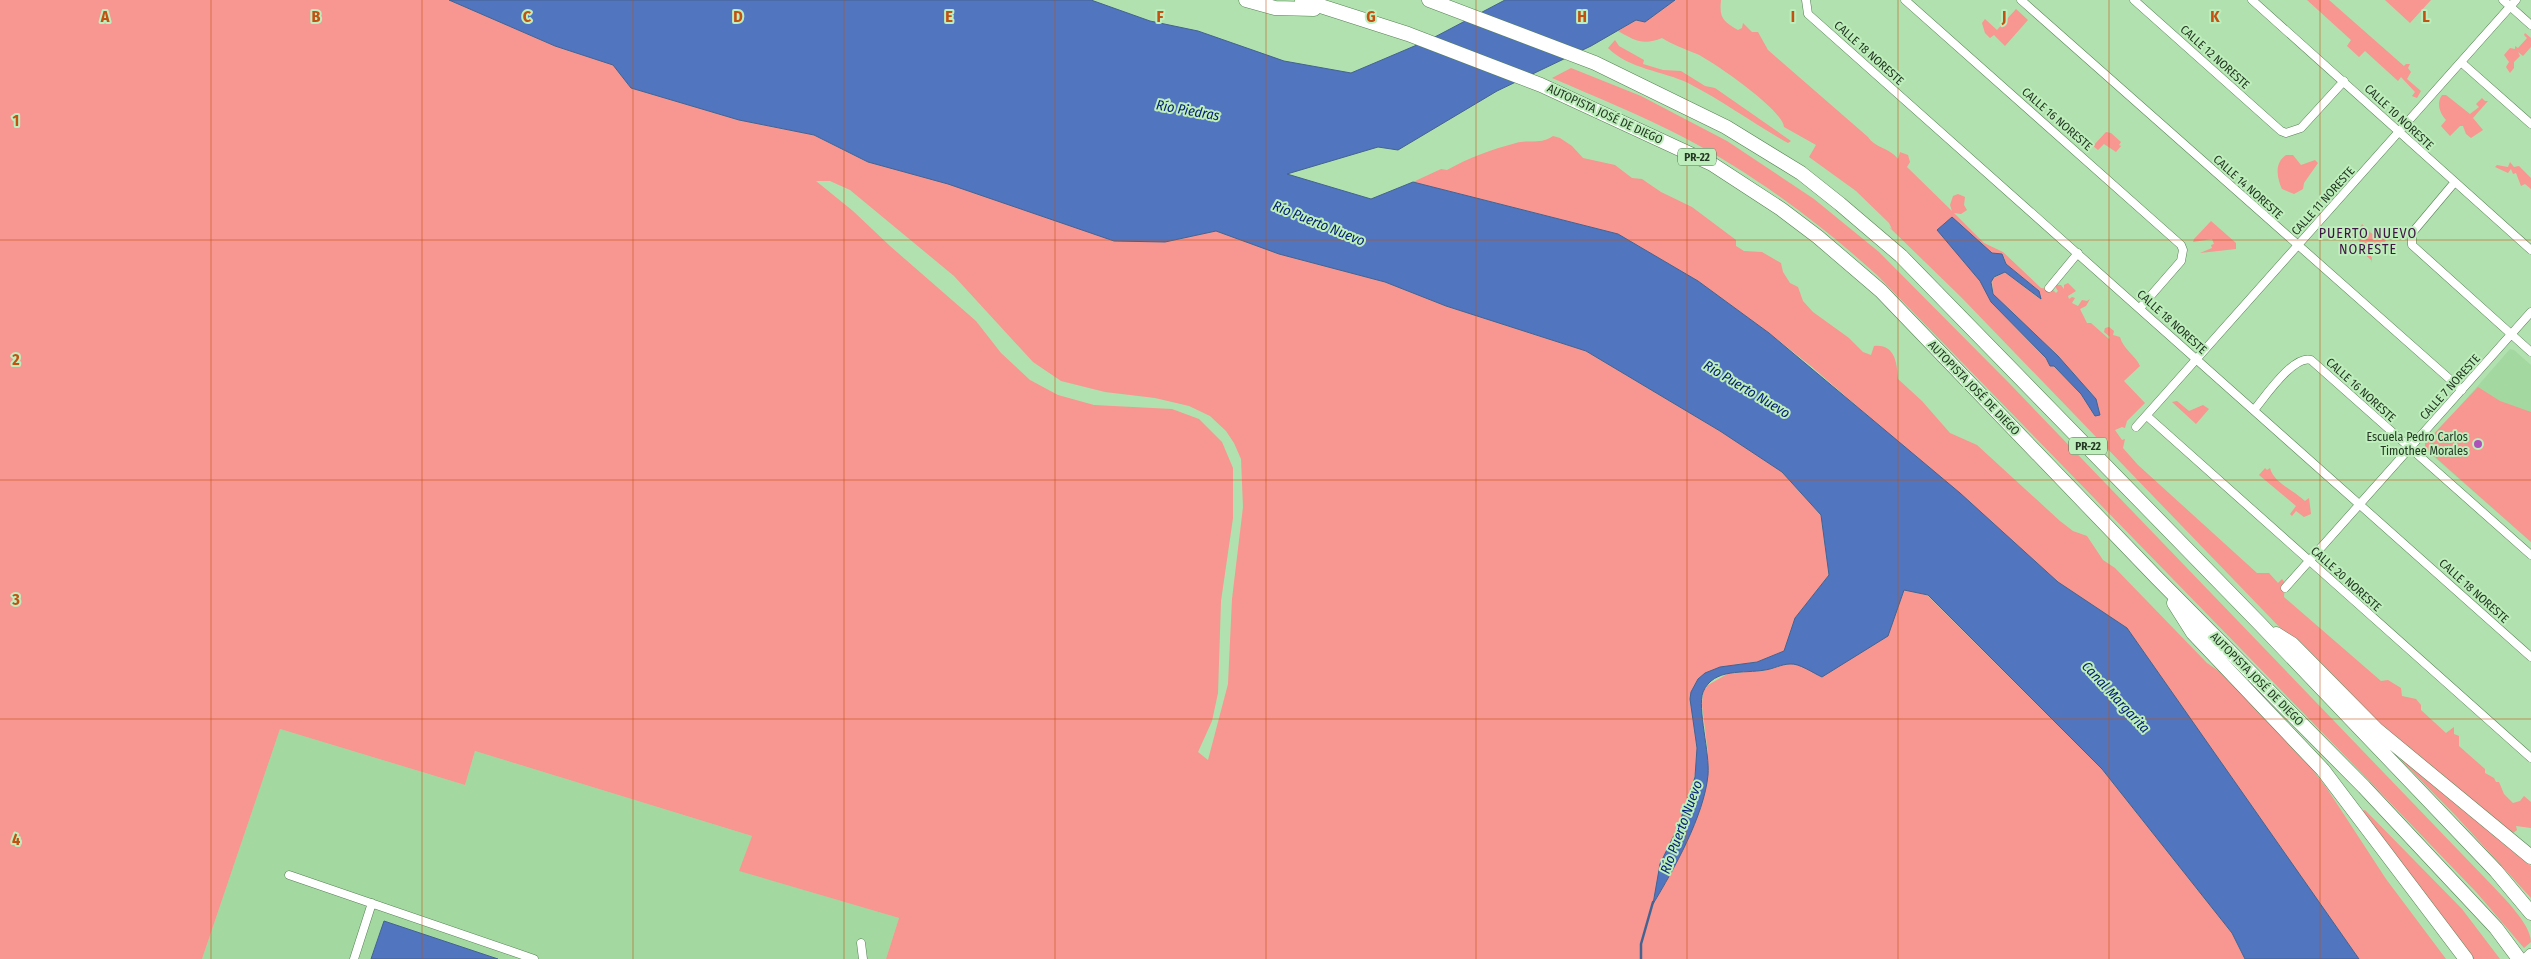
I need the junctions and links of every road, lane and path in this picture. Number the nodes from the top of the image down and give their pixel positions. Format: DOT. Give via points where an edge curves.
graph roads {
  1 [pos="1246,0"];
  2 [pos="1302,0"];
  3 [pos="1429,0"];
  4 [pos="1806,0"];
  5 [pos="1905,0"];
  6 [pos="2021,0"];
  7 [pos="2134,0"];
  8 [pos="2252,0"];
  9 [pos="2503,0"];
  10 [pos="2516,0"];
  11 [pos="2510,7"];
  12 [pos="1333,10"];
  13 [pos="2531,25"];
  14 [pos="2462,63"];
  15 [pos="2344,81"];
  16 [pos="2531,124"];
  17 [pos="2400,133"];
  18 [pos="2454,183"];
  19 [pos="2297,246"];
  20 [pos="2531,250"];
  21 [pos="2078,253"];
  22 [pos="2049,288"];
  23 [pos="2140,308"];
  24 [pos="2531,312"];
  25 [pos="2511,334"];
  26 [pos="2531,352"];
  27 [pos="2196,359"];
  28 [pos="2462,390"];
  29 [pos="2254,410"];
  30 [pos="2146,416"];
  31 [pos="2136,428"];
  32 [pos="2410,448"];
  33 [pos="2360,505"];
  34 [pos="2531,555"];
  35 [pos="2309,561"];
  36 [pos="2157,578"];
  37 [pos="2285,588"];
  38 [pos="2261,625"];
  39 [pos="2531,657"];
  40 [pos="2305,749"];
  41 [pos="2531,758"];
  42 [pos="2531,857"];
  43 [pos="290,875"];
  44 [pos="372,903"];
  45 [pos="2527,908"];
  46 [pos="861,943"];
  47 [pos="2531,954"];
  48 [pos="354,959"];
  49 [pos="534,959"];
  50 [pos="863,959"];
  51 [pos="2454,959"];
  52 [pos="2466,959"];
  53 [pos="2519,959"];
  54 [pos="2526,959"];
  1 -- 12 [label="highway" via="1275,8"];
  2 -- 12 [label="highway, AUTOPISTA JOSÉ DE DIEGO / PR-22"];
  3 -- 38 [label="highway, PR-22" via="1595,63 1726,127 1802,173 1883,239"];
  4 -- 21 [label="street, CALLE 18 NORESTE" via="1808,14"];
  5 -- 23 [label="street, CALLE 16 NORESTE" via="2177,240 2183,250 2182,261"];
  6 -- 19 [label="street, CALLE 14 NORESTE"];
  7 -- 15 [label="street, CALLE 12 NORESTE" via="2286,133 2298,130"];
  8 -- 15 [label="street, CALLE 10 NORESTE"];
  9 -- 11 [label="street"];
  10 -- 11 [label="street, CALLE 11 NORESTE"];
  11 -- 13 [label="street"];
  11 -- 14 [label="street, CALLE 11 NORESTE"];
  12 -- 36 [label="highway, AUTOPISTA JOSÉ DE DIEGO / PR-22" via="1408,34 1541,85 1712,164 1781,209 1881,291"];
  14 -- 16 [label="street"];
  14 -- 17 [label="street, CALLE 11 NORESTE"];
  15 -- 17 [label="street, CALLE 10 NORESTE"];
  17 -- 18 [label="street, CALLE 10 NORESTE"];
  17 -- 19 [label="street, CALLE 11 NORESTE"];
  18 -- 20 [label="street, CALLE 10 NORESTE"];
  18 -- 25 [label="street" via="2412,233 2411,241 2415,249"];
  19 -- 27 [label="street, CALLE 11 NORESTE"];
  19 -- 28 [label="street, CALLE 14 NORESTE"];
  21 -- 22 [label="street"];
  21 -- 23 [label="street, CALLE 18 NORESTE"];
  23 -- 27 [label="street, CALLE 18 NORESTE"];
  24 -- 25 [label="street, CALLE 7 NORESTE"];
  25 -- 26 [label="street"];
  25 -- 28 [label="street, CALLE 7 NORESTE"];
  27 -- 29 [label="street, CALLE 18 NORESTE"];
  27 -- 30 [label="street, CALLE 11 NORESTE"];
  28 -- 32 [label="street, CALLE 7 NORESTE"];
  29 -- 32 [label="street, CALLE 16 NORESTE" via="2293,364 2302,359 2311,360"];
  29 -- 33 [label="street, CALLE 18 NORESTE"];
  30 -- 31 [label="street, CALLE 11 NORESTE"];
  30 -- 35 [label="street, CALLE 20 NORESTE"];
  32 -- 33 [label="street, CALLE 7 NORESTE"];
  32 -- 34 [label="street, CALLE 16 NORESTE"];
  33 -- 35 [label="street, CALLE 7 NORESTE"];
  33 -- 39 [label="street, CALLE 18 NORESTE"];
  35 -- 37 [label="street, CALLE 7 NORESTE"];
  35 -- 41 [label="street, CALLE 20 NORESTE"];
  36 -- 40 [label="highway" via="2193,633"];
  36 -- 53 [label="highway, AUTOPISTA JOSÉ DE DIEGO / PR-22" via="2364,787 2496,928"];
  38 -- 42 [label="highway" via="2292,644 2377,730"];
  38 -- 45 [label="highway, PR-22"];
  40 -- 51 [label="highway"];
  40 -- 52 [label="highway" via="2356,811"];
  43 -- 44 [label="street"];
  44 -- 48 [label="street"];
  44 -- 49 [label="street"];
  46 -- 50 [label="street"];
  47 -- 54 [label="main road"];
}
